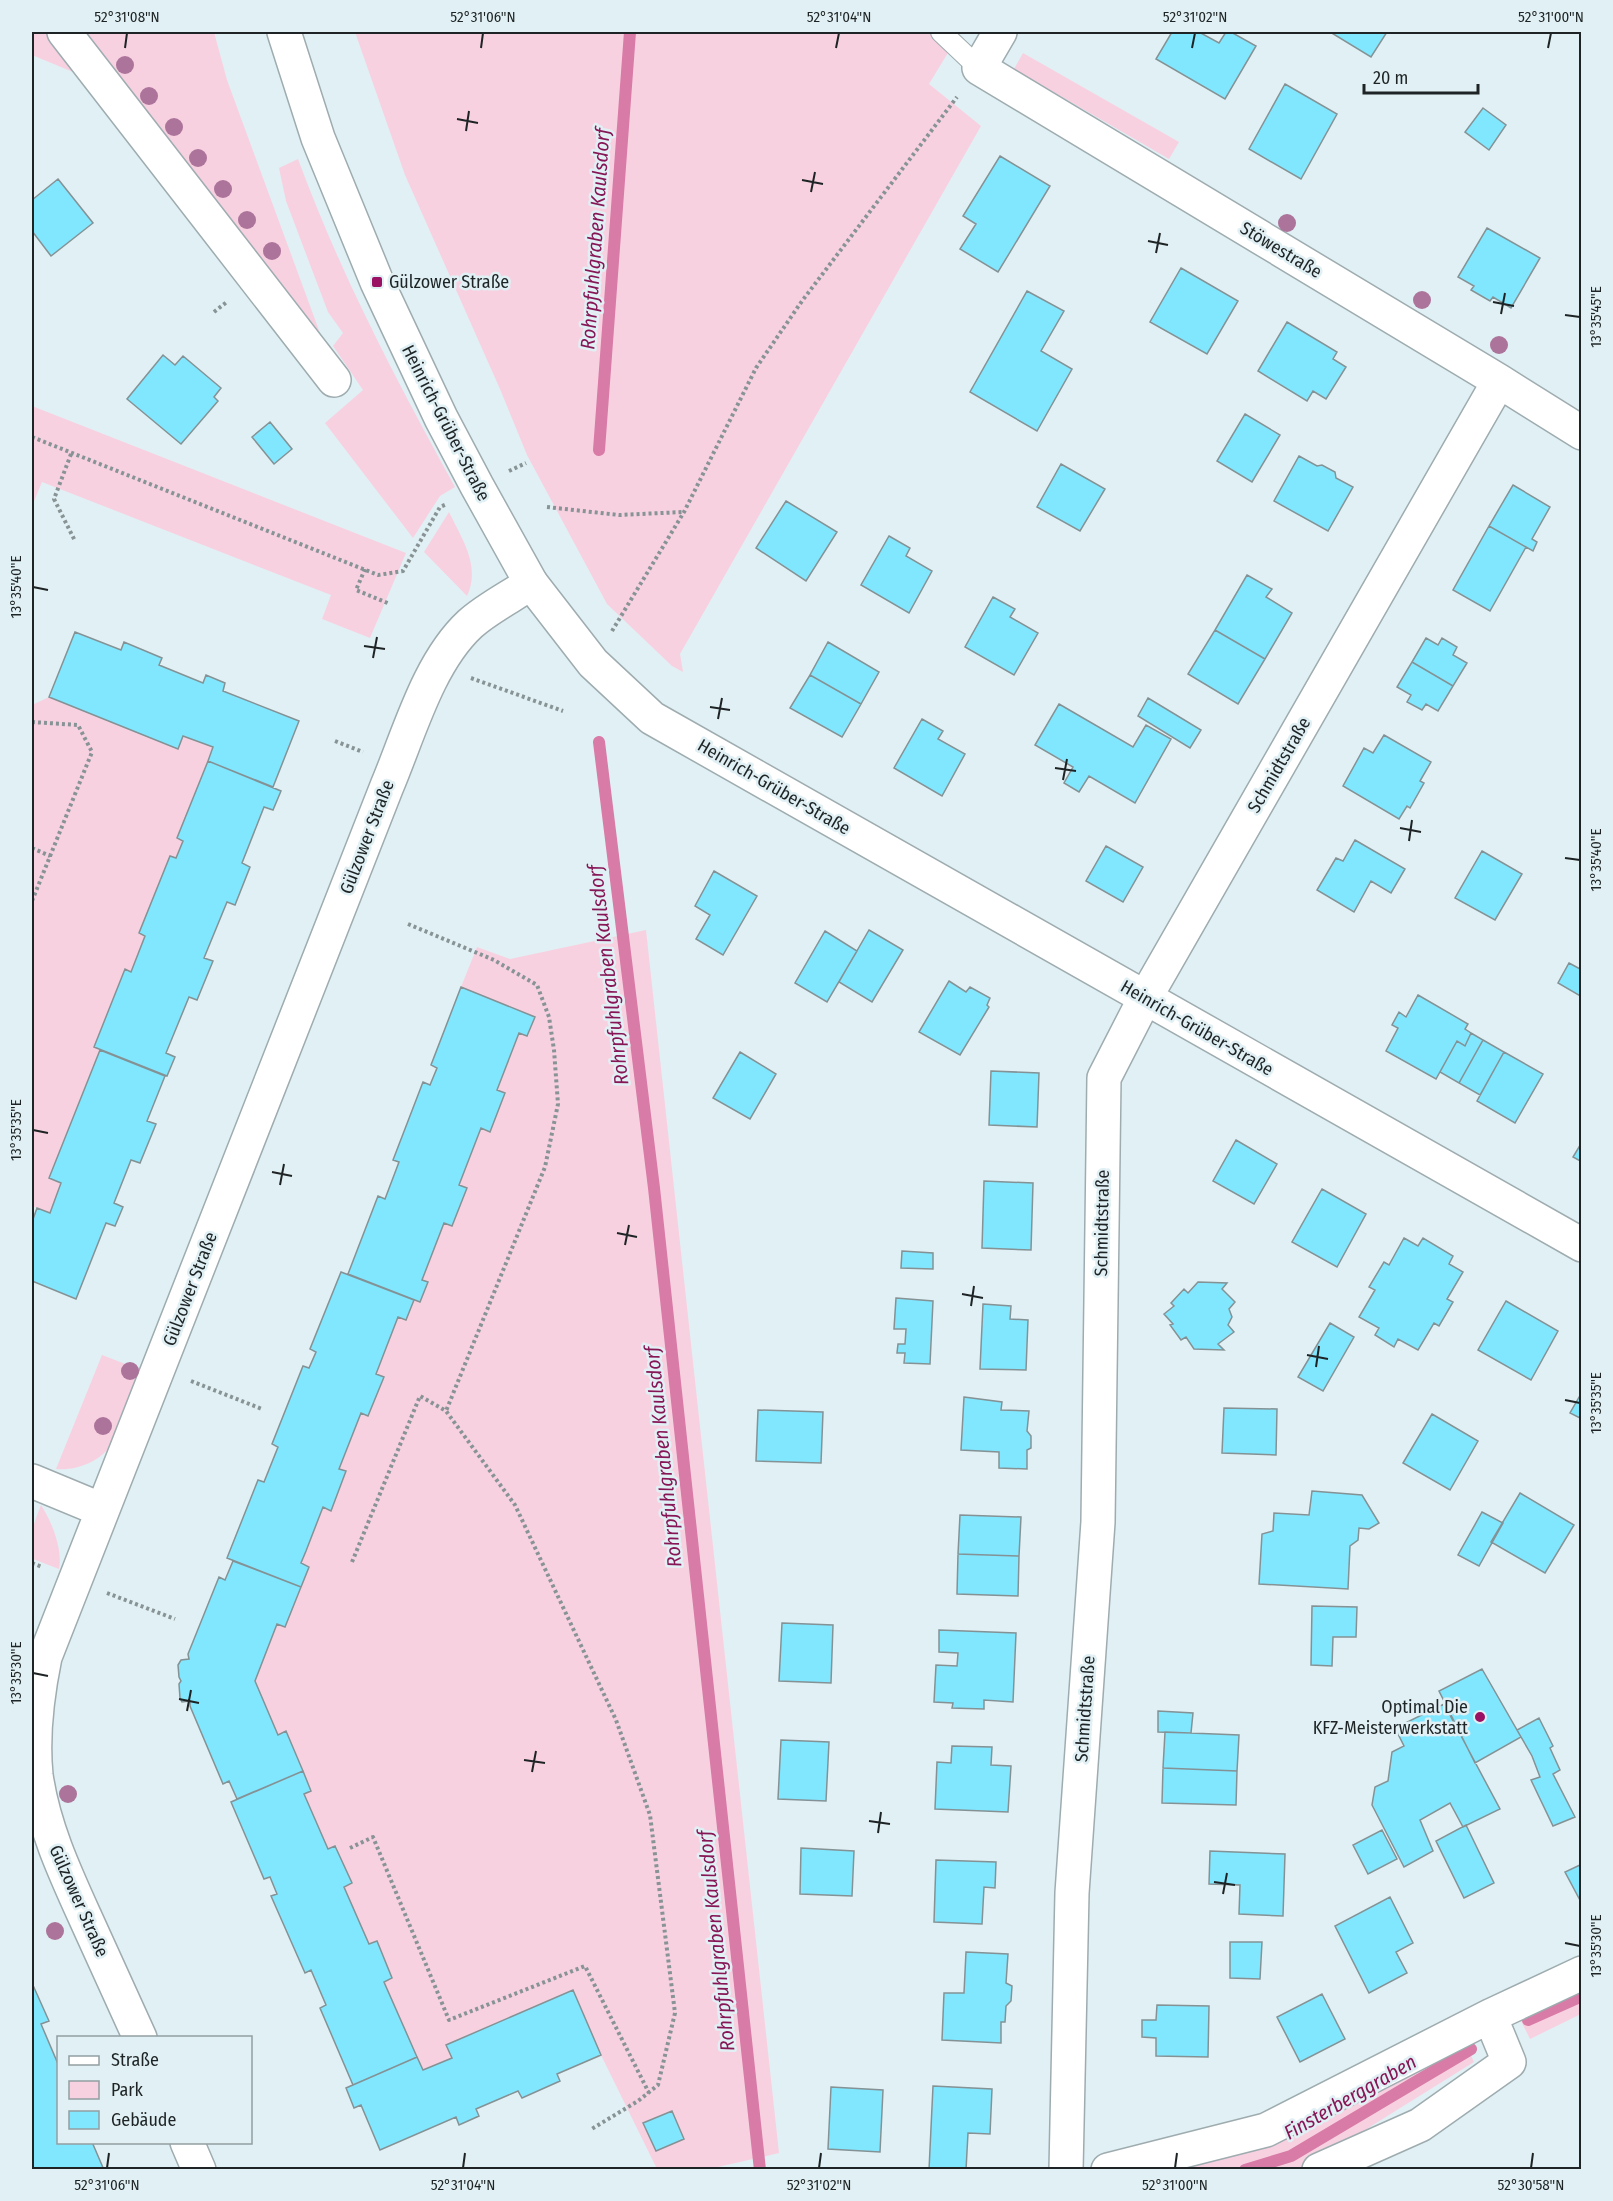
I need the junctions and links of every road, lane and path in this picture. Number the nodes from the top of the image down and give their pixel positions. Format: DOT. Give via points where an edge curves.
graph roads {
  1 [pos="64,32"];
  2 [pos="284,32"];
  3 [pos="941,32"];
  4 [pos="999,32"];
  5 [pos="979,68"];
  6 [pos="334,380"];
  7 [pos="1499,381"];
  8 [pos="1581,433"];
  9 [pos="32,437"];
  10 [pos="71,454"];
  11 [pos="547,507"];
  12 [pos="684,512"];
  13 [pos="75,541"];
  14 [pos="414,550"];
  15 [pos="365,569"];
  16 [pos="531,583"];
  17 [pos="390,604"];
  18 [pos="613,629"];
  19 [pos="437,666"];
  20 [pos="563,711"];
  21 [pos="32,722"];
  22 [pos="32,848"];
  23 [pos="50,856"];
  24 [pos="32,901"];
  25 [pos="408,924"];
  26 [pos="1145,998"];
  27 [pos="1581,1245"];
  28 [pos="185,1379"];
  29 [pos="262,1408"];
  30 [pos="446,1410"];
  31 [pos="32,1480"];
  32 [pos="102,1510"];
  33 [pos="352,1562"];
  34 [pos="101,1590"];
  35 [pos="176,1619"];
  36 [pos="350,1848"];
  37 [pos="1581,1973"];
  38 [pos="1490,2016"];
  39 [pos="140,2036"];
  40 [pos="649,2093"];
  41 [pos="590,2130"];
  42 [pos="188,2144"];
  43 [pos="199,2169"];
  44 [pos="1066,2169"];
  45 [pos="1108,2169"];
  46 [pos="1319,2169"];
  1 -- 6 [label="street"];
  2 -- 16 [label="street, Heinrich-Grüber-Straße" via="318,138 377,282 441,418"];
  3 -- 5 [label="lane"];
  4 -- 5 [label="street"];
  5 -- 7 [label="street, Stöwestraße"];
  5 -- 12 [label="path" via="802,301 756,368"];
  7 -- 8 [label="street, Stöwestraße"];
  7 -- 26 [label="street, Schmidtstraße"];
  9 -- 10 [label="path"];
  10 -- 13 [label="path" via="54,500"];
  10 -- 15 [label="path"];
  11 -- 12 [label="path" via="619,515"];
  12 -- 18 [label="path"];
  14 -- 15 [label="path" via="403,571 378,575"];
  15 -- 17 [label="path" via="356,590"];
  16 -- 19 [label="street, Gülzower Straße" via="472,622"];
  16 -- 26 [label="street, Heinrich-Grüber-Straße" via="593,663 652,718"];
  19 -- 20 [label="path"];
  19 -- 32 [label="street, Gülzower Straße"];
  21 -- 23 [label="path" via="78,724 92,752"];
  22 -- 23 [label="path"];
  23 -- 24 [label="path"];
  25 -- 30 [label="path" via="494,960 537,984 549,1017 554,1050 558,1104 545,1167"];
  26 -- 27 [label="street, Heinrich-Grüber-Straße"];
  26 -- 44 [label="street, Schmidtstraße" via="1104,1078 1098,1522 1072,1893"];
  28 -- 29 [label="path"];
  30 -- 33 [label="path" via="420,1396"];
  30 -- 40 [label="path" via="515,1505 616,1720 650,1815 675,2013 658,2085"];
  31 -- 32 [label="street"];
  32 -- 39 [label="street, Gülzower Straße" via="45,1657 34,1748 50,1836"];
  34 -- 35 [label="path"];
  36 -- 40 [label="path" via="374,1837 449,2020 585,1966"];
  37 -- 38 [label="street"];
  38 -- 45 [label="street" via="1266,2130"];
  38 -- 46 [label="street" via="1509,2062 1420,2125"];
  40 -- 41 [label="path"];
  42 -- 43 [label="street"];
}
